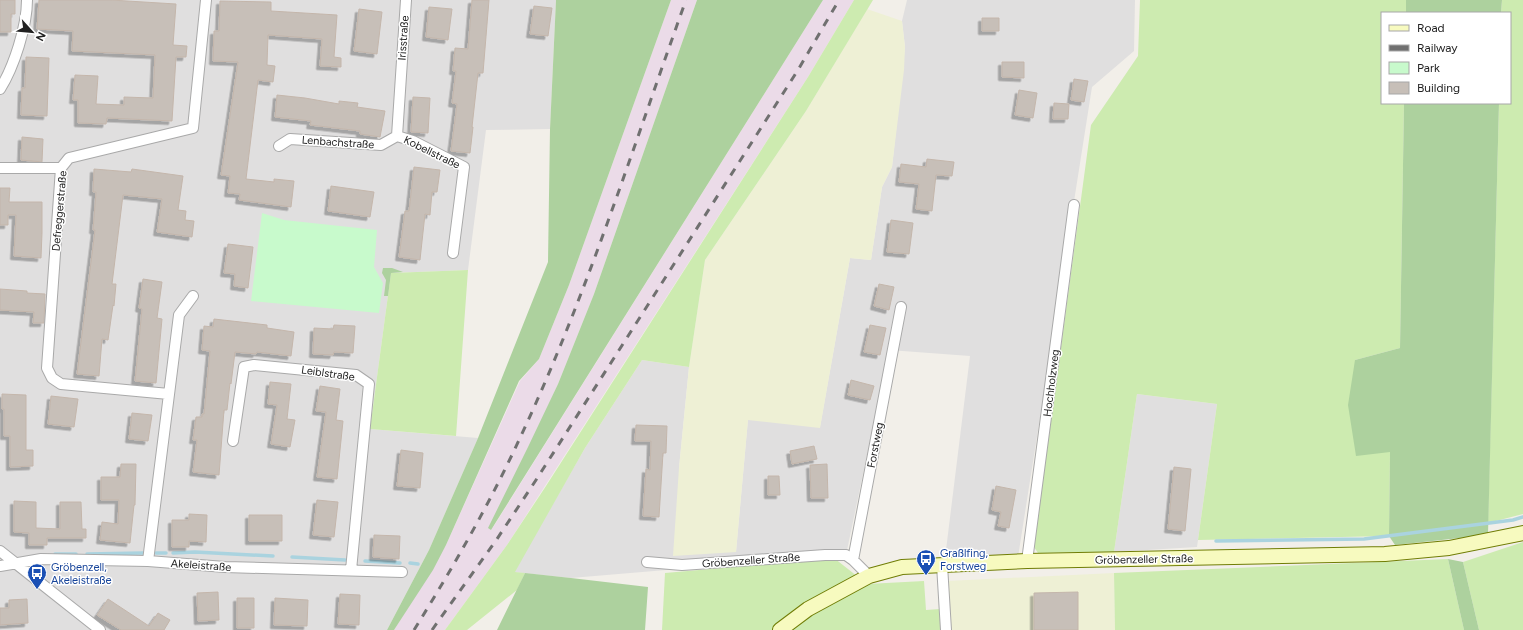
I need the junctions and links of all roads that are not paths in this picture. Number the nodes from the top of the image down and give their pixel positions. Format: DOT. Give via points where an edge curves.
graph roads {
  1 [pos="27,0"];
  2 [pos="206,0"];
  3 [pos="406,0"];
  4 [pos="401,76"];
  5 [pos="0,89"];
  6 [pos="397,136"];
  7 [pos="279,146"];
  8 [pos="0,168"];
  9 [pos="61,168"];
  10 [pos="1074,205"];
  11 [pos="452,253"];
  12 [pos="193,296"];
  13 [pos="901,307"];
  14 [pos="169,394"];
  15 [pos="233,441"];
  16 [pos="1523,534"];
  17 [pos="0,551"];
  18 [pos="853,560"];
  19 [pos="148,561"];
  20 [pos="1027,561"];
  21 [pos="647,562"];
  22 [pos="16,564"];
  23 [pos="942,565"];
  24 [pos="0,566"];
  25 [pos="352,570"];
  26 [pos="402,572"];
  27 [pos="869,576"];
  28 [pos="100,630"];
  29 [pos="780,630"];
  30 [pos="946,630"];
  1 -- 5 [label="street" via="27,11 17,49 7,78"];
  2 -- 9 [label="street, Defreggerstraße" via="193,128 69,158"];
  3 -- 4 [label="street, Irisstraße"];
  4 -- 6 [label="street, Kobellstraße"];
  6 -- 7 [label="street, Lenbachstraße" via="381,146 290,139"];
  6 -- 11 [label="street, Kobellstraße" via="413,141 464,167"];
  8 -- 9 [label="street"];
  9 -- 14 [label="street, Defreggerstraße" via="47,368 52,378 61,384"];
  10 -- 20 [label="street, Hochholzweg"];
  12 -- 14 [label="street" via="179,315"];
  13 -- 18 [label="street, Forstweg"];
  14 -- 19 [label="street"];
  15 -- 25 [label="street, Leiblstraße" via="244,367 254,365 356,375 369,384"];
  16 -- 20 [label="street, Gröbenzeller Straße" via="1449,548 1385,554"];
  17 -- 22 [label="street"];
  18 -- 21 [label="street, Gröbenzeller Straße" via="846,555 825,555 682,565"];
  18 -- 27 [label="street"];
  19 -- 22 [label="street, Akeleistraße" via="41,559"];
  19 -- 25 [label="street, Akeleistraße" via="225,567"];
  20 -- 23 [label="street, Gröbenzeller Straße"];
  22 -- 24 [label="street, Akeleistraße"];
  22 -- 28 [label="street"];
  23 -- 27 [label="street, Gröbenzeller Straße" via="902,567"];
  23 -- 30 [label="street"];
  25 -- 26 [label="street, Akeleistraße"];
  27 -- 29 [label="street, Gröbenzeller Straße" via="808,608"];
}
